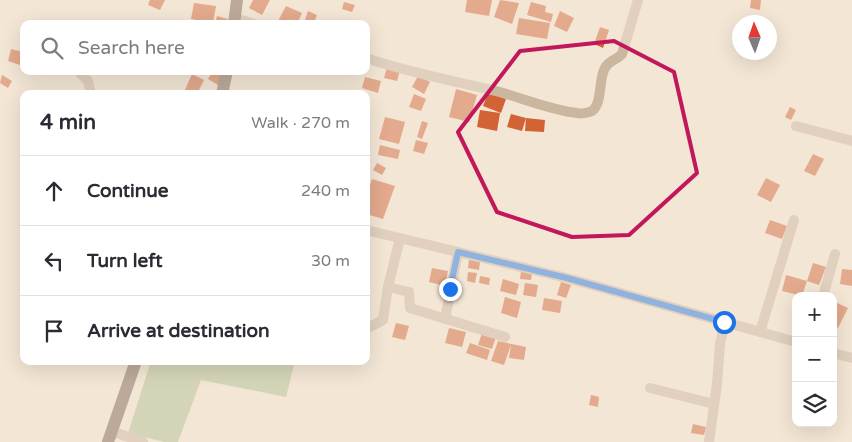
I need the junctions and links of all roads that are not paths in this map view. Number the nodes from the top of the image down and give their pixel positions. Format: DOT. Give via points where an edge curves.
graph roads {
  1 [pos="237,0"];
  2 [pos="638,0"];
  3 [pos="234,20"];
  4 [pos="370,59"];
  5 [pos="82,75"];
  6 [pos="226,75"];
  7 [pos="90,90"];
  8 [pos="223,90"];
  9 [pos="796,126"];
  10 [pos="852,140"];
  11 [pos="794,220"];
  12 [pos="370,231"];
  13 [pos="400,238"];
  14 [pos="458,252"];
  15 [pos="835,254"];
  16 [pos="388,287"];
  17 [pos="824,292"];
  18 [pos="445,319"];
  19 [pos="724,322"];
  20 [pos="370,327"];
  21 [pos="760,332"];
  22 [pos="505,337"];
  23 [pos="792,341"];
  24 [pos="837,353"];
  25 [pos="852,358"];
  26 [pos="135,365"];
  27 [pos="650,388"];
  28 [pos="714,404"];
  29 [pos="109,437"];
  30 [pos="143,442"];
  31 [pos="709,442"];
  1 -- 3 [label="main road"];
  2 -- 4 [label="street" via="622,54 605,68 597,104 588,112 570,112"];
  5 -- 7 [label="street"];
  6 -- 8 [label="main road"];
  9 -- 10 [label="street"];
  11 -- 21 [label="street"];
  12 -- 13 [label="street"];
  13 -- 14 [label="street"];
  13 -- 16 [label="street"];
  14 -- 18 [label="street"];
  14 -- 19 [label="street" via="567,278"];
  15 -- 17 [label="street"];
  16 -- 18 [label="street" via="408,291 412,310"];
  16 -- 20 [label="street" via="383,320"];
  18 -- 22 [label="street"];
  19 -- 21 [label="street"];
  19 -- 28 [label="street"];
  21 -- 23 [label="street"];
  24 -- 25 [label="street"];
  26 -- 29 [label="main road"];
  27 -- 28 [label="street"];
  28 -- 31 [label="street"];
  29 -- 30 [label="street"];
}
